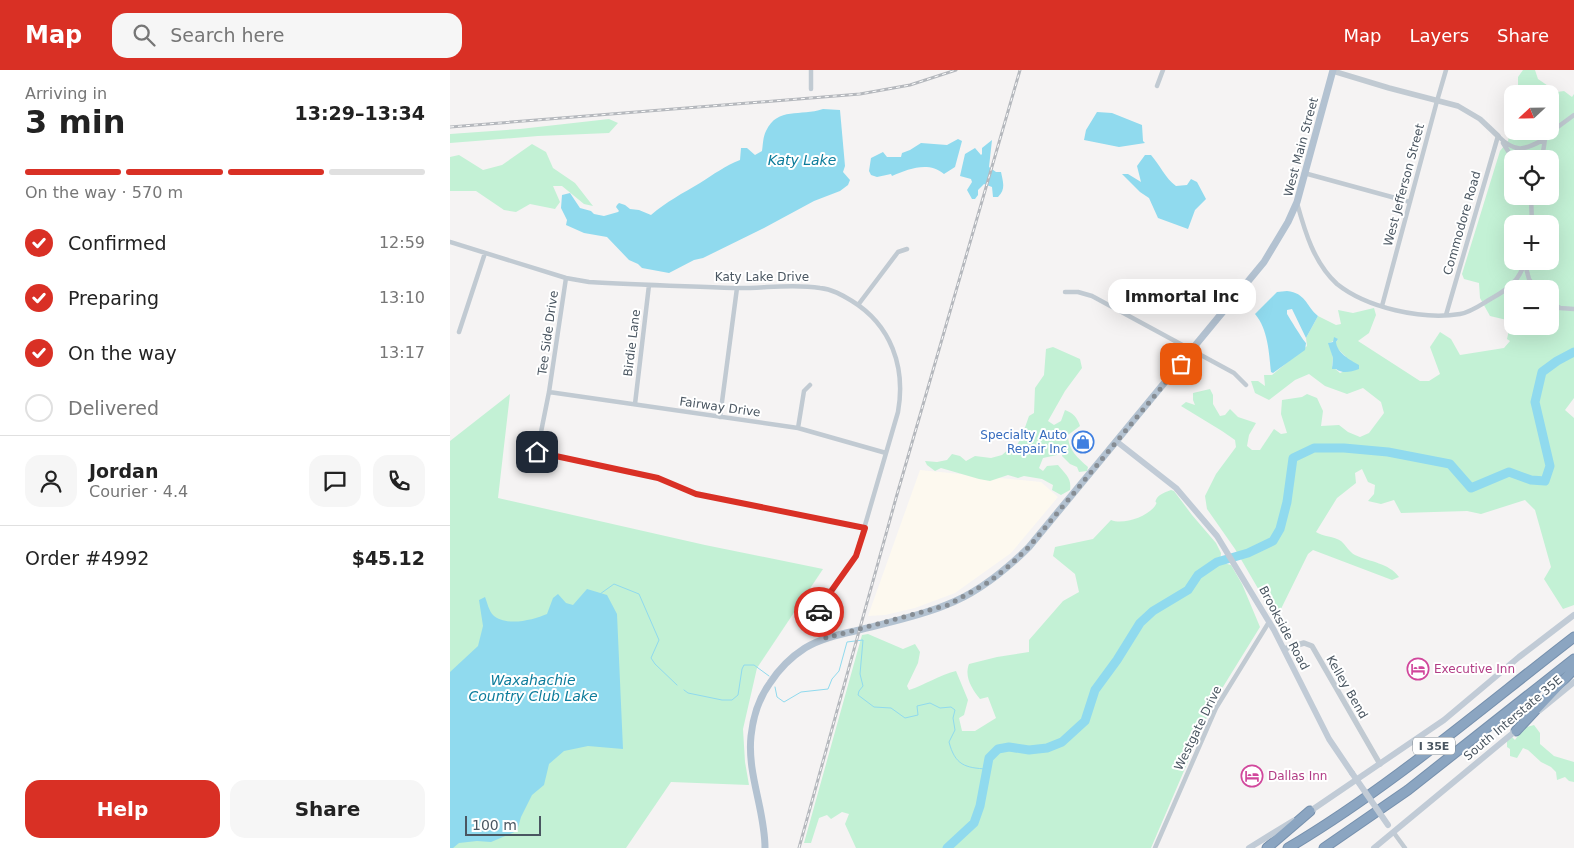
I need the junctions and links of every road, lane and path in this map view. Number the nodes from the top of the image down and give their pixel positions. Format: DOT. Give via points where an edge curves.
graph roads {
  1 [pos="811,70"];
  2 [pos="1164,70"];
  3 [pos="1332,70"];
  4 [pos="1446,70"];
  5 [pos="1157,86"];
  6 [pos="811,89"];
  7 [pos="1436,101"];
  8 [pos="1574,115"];
  9 [pos="1559,126"];
  10 [pos="1498,136"];
  11 [pos="1543,140"];
  12 [pos="1507,150"];
  13 [pos="1304,173"];
  14 [pos="1297,202"];
  15 [pos="1410,202"];
  16 [pos="450,242"];
  17 [pos="907,249"];
  18 [pos="484,253"];
  19 [pos="1522,270"];
  20 [pos="566,278"];
  21 [pos="649,285"];
  22 [pos="737,288"];
  23 [pos="1065,292"];
  24 [pos="1504,292"];
  25 [pos="1501,293"];
  26 [pos="858,305"];
  27 [pos="1382,306"];
  28 [pos="1559,307"];
  29 [pos="1574,309"];
  30 [pos="1446,315"];
  31 [pos="459,332"];
  32 [pos="1193,350"];
  33 [pos="810,385"];
  34 [pos="1246,386"];
  35 [pos="549,392"];
  36 [pos="635,404"];
  37 [pos="720,417"];
  38 [pos="798,428"];
  39 [pos="1116,441"];
  40 [pos="886,453"];
  41 [pos="865,528"];
  42 [pos="1574,615"];
  43 [pos="1270,622"];
  44 [pos="1574,637"];
  45 [pos="826,638"];
  46 [pos="1284,649"];
  47 [pos="1574,659"];
  48 [pos="1574,670"];
  49 [pos="1574,682"];
  50 [pos="1516,731"];
  51 [pos="1380,764"];
  52 [pos="1310,811"];
  53 [pos="1394,832"];
  54 [pos="766,848"];
  55 [pos="1155,848"];
  56 [pos="1249,848"];
  57 [pos="1267,848"];
  58 [pos="1288,848"];
  59 [pos="1324,848"];
  60 [pos="1374,848"];
  61 [pos="1405,848"];
  1 -- 6 [label="street"];
  2 -- 5 [label="street"];
  3 -- 7 [label="street"];
  3 -- 13 [label="main road, West Main Street"];
  4 -- 7 [label="street, West Jefferson Street"];
  7 -- 10 [label="street" via="1467,110"];
  7 -- 15 [label="street, West Jefferson Street"];
  8 -- 9 [label="street"];
  10 -- 11 [label="street" via="1517,149"];
  10 -- 12 [label="street"];
  10 -- 30 [label="street, Commodore Road"];
  13 -- 14 [label="main road, West Main Street"];
  13 -- 15 [label="street"];
  14 -- 27 [label="street, West Main Street" via="1308,240 1329,275 1352,294"];
  14 -- 32 [label="main road" via="1264,262"];
  15 -- 27 [label="street, West Jefferson Street"];
  16 -- 18 [label="street, Katy Lake Drive"];
  17 -- 26 [label="street" via="898,252"];
  18 -- 20 [label="street, Katy Lake Drive"];
  18 -- 31 [label="street"];
  19 -- 25 [label="street"];
  20 -- 21 [label="street, Katy Lake Drive"];
  20 -- 35 [label="street, Tee Side Drive"];
  21 -- 22 [label="street, Katy Lake Drive"];
  21 -- 36 [label="street, Birdie Lane"];
  22 -- 26 [label="street, Katy Lake Drive" via="792,285 823,288"];
  22 -- 37 [label="street"];
  23 -- 32 [label="street" via="1092,296"];
  24 -- 25 [label="street"];
  25 -- 30 [label="street, West Main Street" via="1470,311"];
  26 -- 40 [label="street, Katy Lake Drive" via="886,334 898,362 901,397"];
  27 -- 30 [label="street, West Main Street" via="1420,314"];
  28 -- 29 [label="street"];
  32 -- 34 [label="street" via="1234,373"];
  32 -- 39 [label="main road"];
  33 -- 38 [label="street" via="804,391"];
  35 -- 36 [label="street, Fairway Drive"];
  35 -- 41 [label="street, Tee Side Drive" via="537,452 658,478 696,494"];
  36 -- 37 [label="street, Fairway Drive"];
  37 -- 38 [label="street, Fairway Drive"];
  38 -- 40 [label="street, Fairway Drive"];
  39 -- 43 [label="main road, Brookside Road" via="1176,488 1210,527"];
  39 -- 45 [label="main road" via="1029,547 989,582 948,605"];
  40 -- 41 [label="street, Katy Lake Drive"];
  41 -- 45 [label="street, Katy Lake Drive" via="856,556 819,609 819,621"];
  42 -- 51 [label="main road" via="1519,656 1449,716"];
  43 -- 46 [label="main road, Brookside Road"];
  43 -- 55 [label="street, Westgate Drive" via="1216,708"];
  44 -- 58 [label="highway, I 35E" via="1429,750 1350,808"];
  45 -- 54 [label="main road" via="804,649 783,667 768,686 754,717 751,758"];
  46 -- 51 [label="street, Kelley Bend" via="1304,643 1312,646"];
  46 -- 53 [label="main road, Brookside Road, bridge" via="1329,739"];
  47 -- 59 [label="highway, I 35E" via="1408,790"];
  48 -- 50 [label="highway"];
  49 -- 50 [label="main road, South Interstate 35E"];
  50 -- 53 [label="main road, South Interstate 35E"];
  51 -- 52 [label="main road"];
  52 -- 56 [label="main road"];
  52 -- 57 [label="highway"];
  53 -- 60 [label="main road, South Interstate 35E"];
  53 -- 61 [label="street, Brookside Road"];
}
